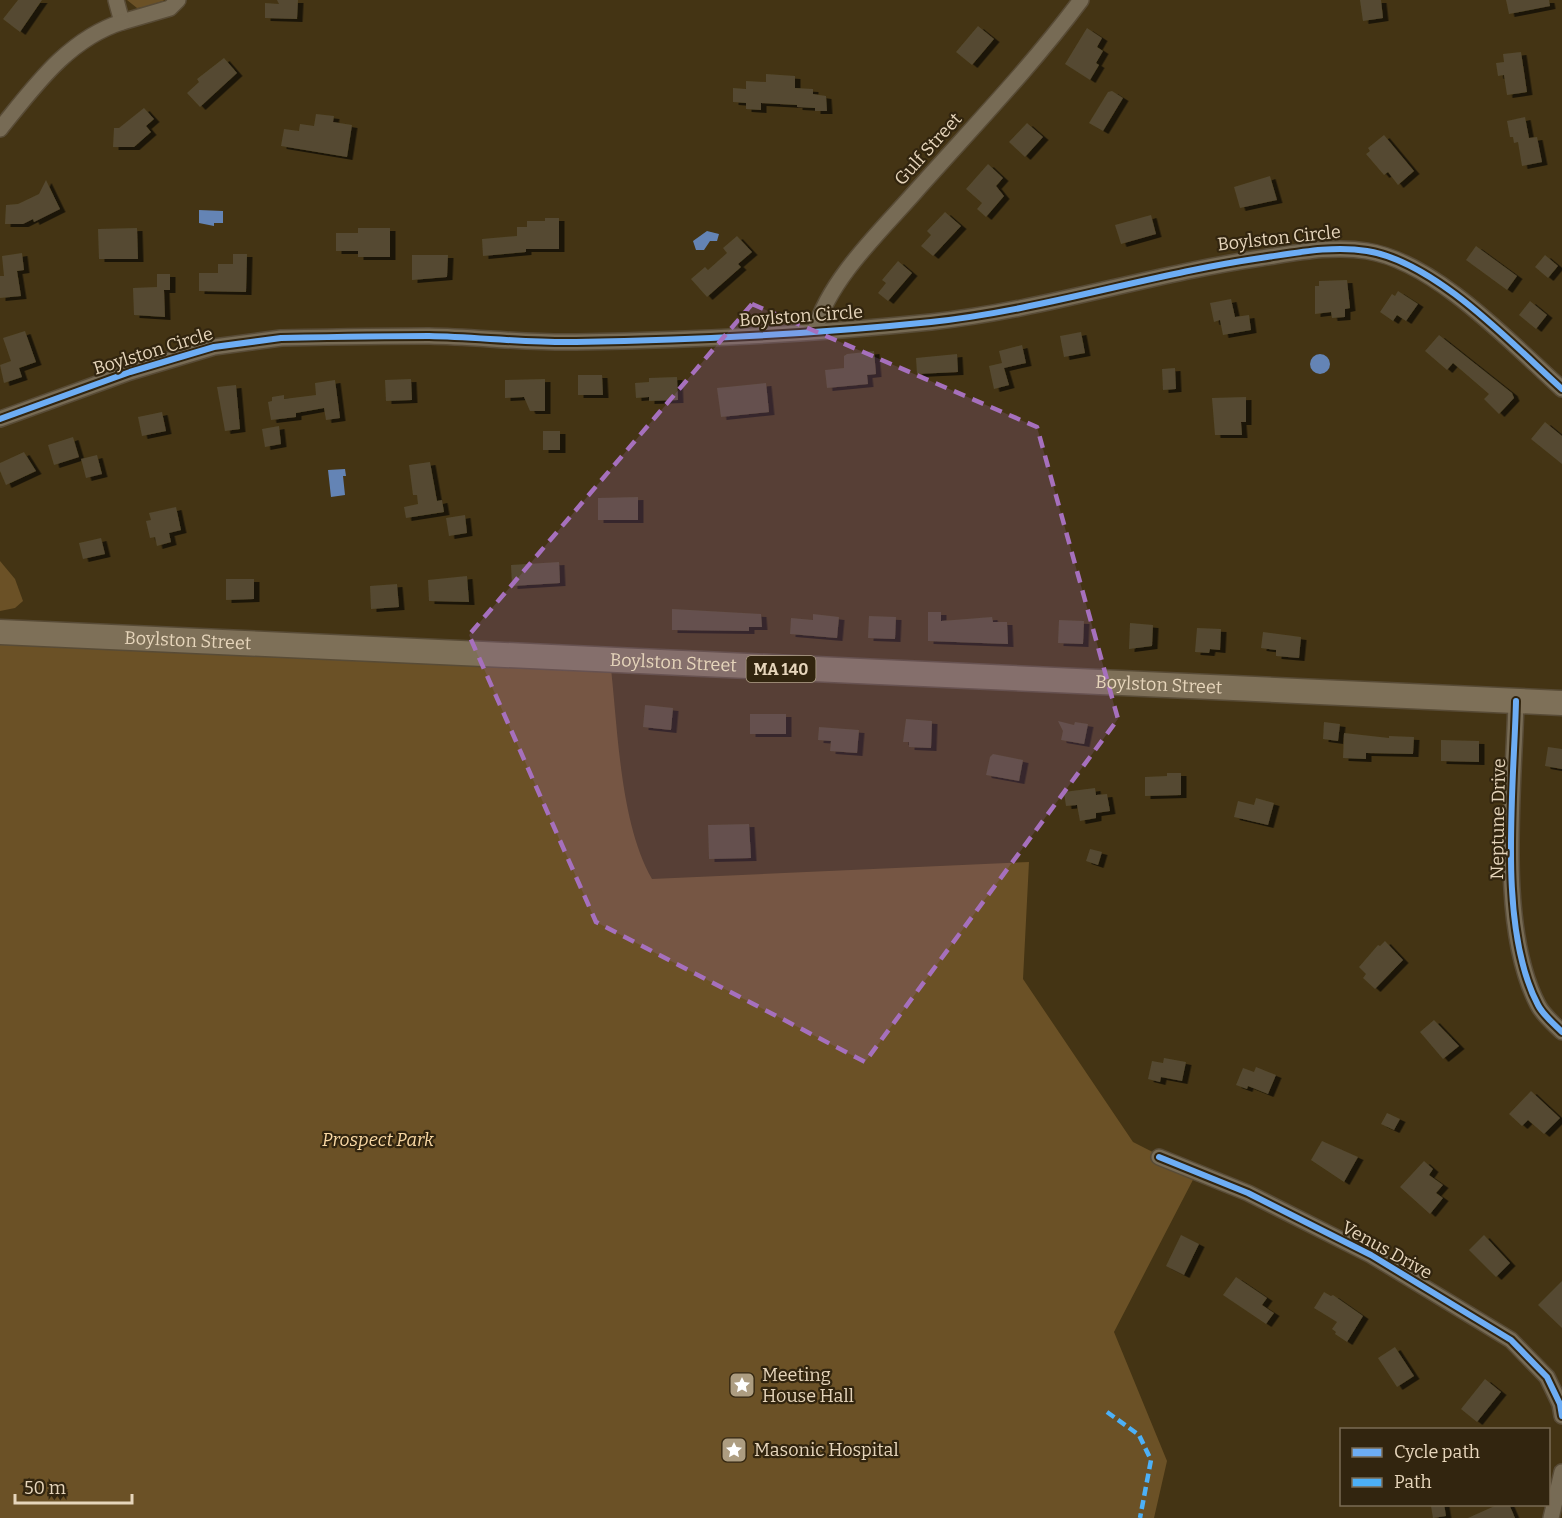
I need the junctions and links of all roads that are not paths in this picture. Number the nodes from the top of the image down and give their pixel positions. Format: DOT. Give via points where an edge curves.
graph roads {
  1 [pos="116,0"];
  2 [pos="178,0"];
  3 [pos="1081,0"];
  4 [pos="122,22"];
  5 [pos="0,129"];
  6 [pos="815,330"];
  7 [pos="1562,389"];
  8 [pos="0,419"];
  9 [pos="0,632"];
  10 [pos="1516,701"];
  11 [pos="1562,703"];
  12 [pos="1562,1032"];
  13 [pos="1158,1157"];
  14 [pos="1562,1416"];
  15 [pos="1562,1472"];
  16 [pos="1551,1518"];
  1 -- 4 [label="street"];
  2 -- 4 [label="street" via="170,9"];
  3 -- 6 [label="street, Gulf Street" via="1042,50 879,232 830,293"];
  4 -- 5 [label="street" via="93,34 55,63"];
  6 -- 7 [label="street, Boylston Circle" via="992,314 1209,266 1300,252 1368,251 1417,270 1472,308"];
  6 -- 8 [label="street, Boylston Circle" via="573,342 429,336 281,338 214,347 130,372"];
  9 -- 10 [label="main road, Boylston Street / MA 140"];
  10 -- 11 [label="main road, Boylston Street / MA 140"];
  10 -- 12 [label="street, Neptune Drive" via="1511,872 1514,921 1538,1006"];
  13 -- 14 [label="street, Venus Drive" via="1248,1193 1371,1255 1511,1340 1547,1377"];
  15 -- 16 [label="street"];
}
